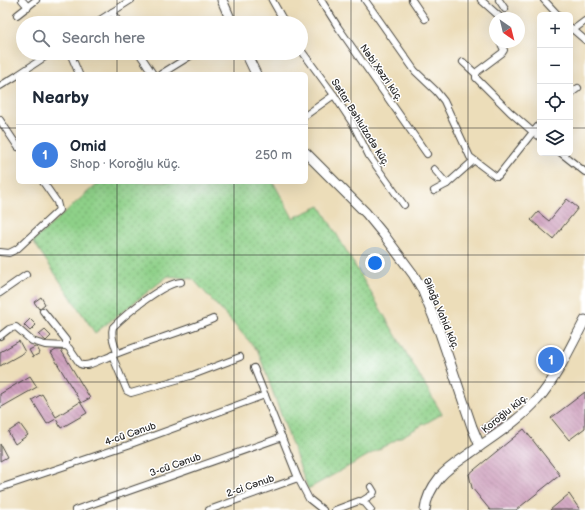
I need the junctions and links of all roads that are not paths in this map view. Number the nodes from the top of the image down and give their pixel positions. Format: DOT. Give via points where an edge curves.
graph roads {
  1 [pos="22,0"];
  2 [pos="36,0"];
  3 [pos="131,0"];
  4 [pos="222,0"];
  5 [pos="272,0"];
  6 [pos="322,0"];
  7 [pos="365,0"];
  8 [pos="412,0"];
  9 [pos="481,0"];
  10 [pos="499,0"];
  11 [pos="544,0"];
  12 [pos="28,7"];
  13 [pos="505,9"];
  14 [pos="112,12"];
  15 [pos="494,12"];
  16 [pos="555,12"];
  17 [pos="17,15"];
  18 [pos="106,16"];
  19 [pos="115,16"];
  20 [pos="229,16"];
  21 [pos="281,16"];
  22 [pos="425,19"];
  23 [pos="585,22"];
  24 [pos="573,28"];
  25 [pos="573,31"];
  26 [pos="585,40"];
  27 [pos="503,48"];
  28 [pos="40,60"];
  29 [pos="73,60"];
  30 [pos="144,60"];
  31 [pos="184,60"];
  32 [pos="249,60"];
  33 [pos="308,60"];
  34 [pos="463,62"];
  35 [pos="22,72"];
  36 [pos="77,72"];
  37 [pos="152,72"];
  38 [pos="164,72"];
  39 [pos="255,72"];
  40 [pos="476,74"];
  41 [pos="16,76"];
  42 [pos="0,86"];
  43 [pos="578,88"];
  44 [pos="573,92"];
  45 [pos="334,95"];
  46 [pos="308,114"];
  47 [pos="0,120"];
  48 [pos="537,127"];
  49 [pos="533,132"];
  50 [pos="537,135"];
  51 [pos="16,144"];
  52 [pos="427,154"];
  53 [pos="308,155"];
  54 [pos="565,156"];
  55 [pos="473,160"];
  56 [pos="434,169"];
  57 [pos="585,172"];
  58 [pos="44,184"];
  59 [pos="447,184"];
  60 [pos="434,191"];
  61 [pos="404,205"];
  62 [pos="0,252"];
  63 [pos="26,275"];
  64 [pos="181,282"];
  65 [pos="0,293"];
  66 [pos="43,311"];
  67 [pos="213,319"];
  68 [pos="585,320"];
  69 [pos="0,336"];
  70 [pos="66,346"];
  71 [pos="114,354"];
  72 [pos="240,357"];
  73 [pos="254,368"];
  74 [pos="265,395"];
  75 [pos="282,437"];
  76 [pos="480,446"];
  77 [pos="298,478"];
  78 [pos="371,486"];
  79 [pos="0,488"];
  80 [pos="362,501"];
  81 [pos="75,510"];
  82 [pos="208,510"];
  83 [pos="323,510"];
  84 [pos="335,510"];
  85 [pos="371,510"];
  86 [pos="425,510"];
  1 -- 12 [label="street"];
  2 -- 12 [label="street"];
  3 -- 14 [label="street"];
  4 -- 20 [label="street"];
  5 -- 21 [label="street"];
  6 -- 52 [label="street, Nəbi Xəzri küç."];
  7 -- 55 [label="street" via="415,71 444,101"];
  8 -- 22 [label="street"];
  9 -- 15 [label="street"];
  10 -- 13 [label="street"];
  11 -- 16 [label="street"];
  12 -- 17 [label="street"];
  14 -- 18 [label="street"];
  14 -- 19 [label="street"];
  23 -- 24 [label="street"];
  25 -- 26 [label="street"];
  27 -- 40 [label="street" via="502,53"];
  28 -- 35 [label="street"];
  29 -- 36 [label="street"];
  30 -- 37 [label="street"];
  31 -- 38 [label="street"];
  32 -- 39 [label="street"];
  33 -- 45 [label="street, Səttar Bəhlulzadə küç."];
  34 -- 40 [label="street"];
  40 -- 49 [label="street" via="476,78 483,86"];
  41 -- 42 [label="street"];
  43 -- 44 [label="street"];
  45 -- 46 [label="street"];
  45 -- 61 [label="street, Səttar Bəhlulzadə küç." via="353,124 369,156"];
  47 -- 51 [label="street"];
  48 -- 49 [label="street"];
  49 -- 50 [label="street"];
  49 -- 55 [label="street" via="498,176"];
  53 -- 76 [label="street, Əliağa Vahid küç." via="374,223 415,278 440,333"];
  54 -- 57 [label="street"];
  55 -- 59 [label="street"];
  56 -- 59 [label="street"];
  58 -- 62 [label="street" via="57,202 59,210 17,249 10,253"];
  59 -- 60 [label="street"];
  63 -- 65 [label="street"];
  64 -- 71 [label="street" via="174,282 145,300 117,323 112,331"];
  66 -- 70 [label="street" via="66,340"];
  67 -- 71 [label="street" via="191,329"];
  68 -- 76 [label="street, Koroğlu küç." via="539,398 513,422"];
  69 -- 70 [label="street" via="16,327 32,340 45,345"];
  70 -- 71 [label="street" via="82,366"];
  71 -- 72 [label="street" via="127,391 131,393 190,376"];
  73 -- 74 [label="street"];
  74 -- 75 [label="street"];
  74 -- 79 [label="street, 4-cü Cənub"];
  75 -- 77 [label="street"];
  75 -- 81 [label="street, 3-cü Cənub"];
  76 -- 86 [label="street, Koroğlu küç." via="441,476 426,500"];
  77 -- 82 [label="street, 2-ci Cənub"];
  77 -- 83 [label="street" via="309,499"];
  78 -- 80 [label="street" via="373,494"];
  80 -- 84 [label="street"];
  80 -- 85 [label="street"];
}
